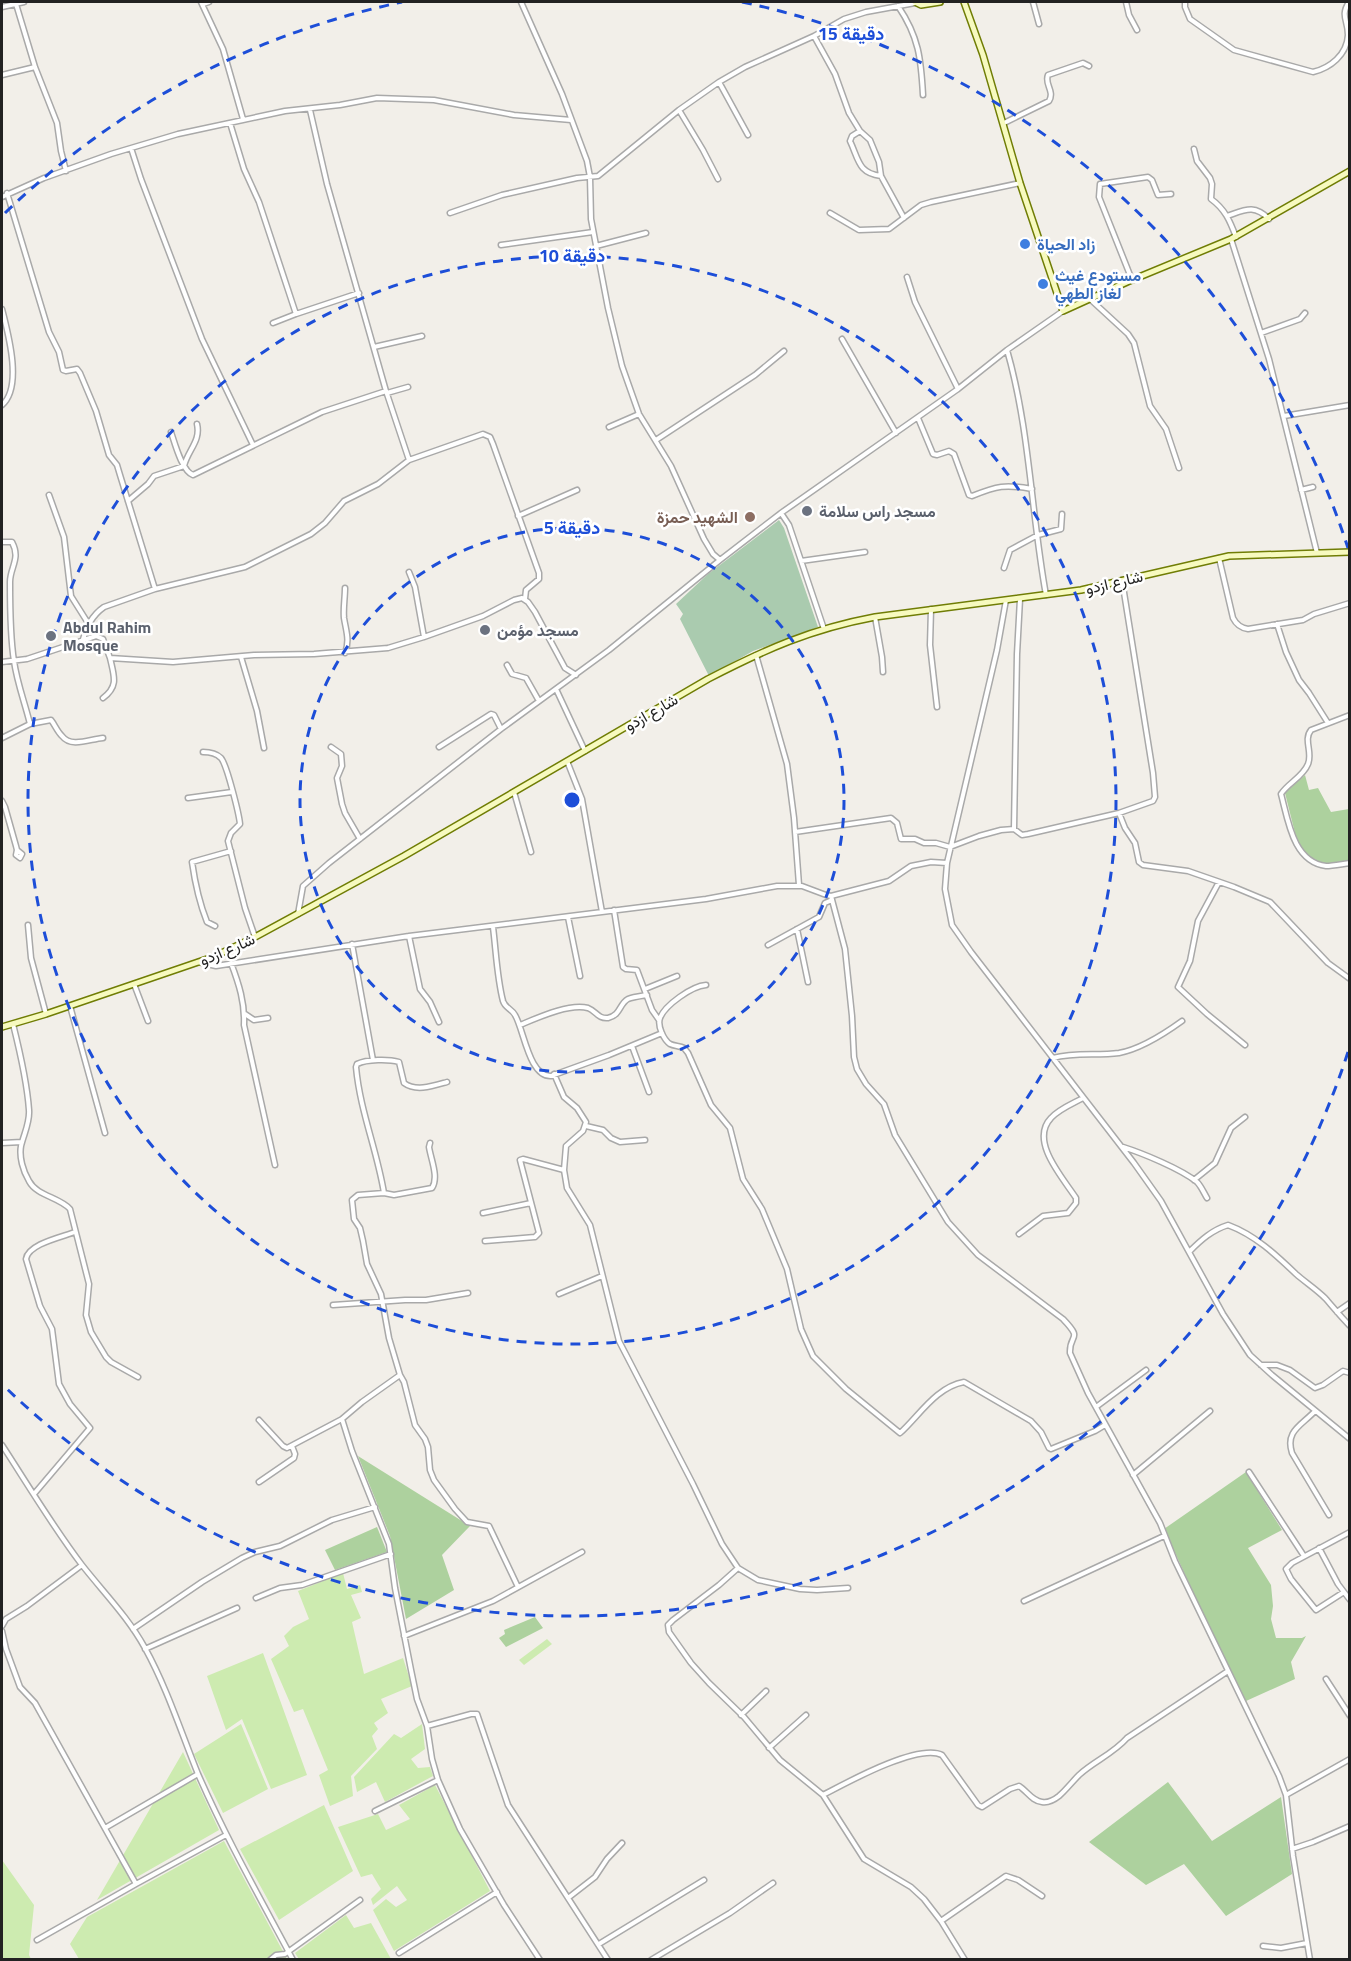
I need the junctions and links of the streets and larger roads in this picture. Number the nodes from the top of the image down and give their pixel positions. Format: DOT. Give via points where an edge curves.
graph roads {
  1 [pos="24,2"];
  2 [pos="209,2"];
  3 [pos="521,2"];
  4 [pos="915,2"];
  5 [pos="940,2"];
  6 [pos="964,2"];
  7 [pos="1033,2"];
  8 [pos="1126,2"];
  9 [pos="1185,2"];
  10 [pos="1349,2"];
  11 [pos="202,3"];
  12 [pos="16,4"];
  13 [pos="898,6"];
  14 [pos="2,7"];
  15 [pos="1039,24"];
  16 [pos="1137,30"];
  17 [pos="814,36"];
  18 [pos="1089,66"];
  19 [pos="35,67"];
  20 [pos="2,75"];
  21 [pos="719,82"];
  22 [pos="923,95"];
  23 [pos="310,110"];
  24 [pos="679,110"];
  25 [pos="243,119"];
  26 [pos="571,120"];
  27 [pos="230,123"];
  28 [pos="1004,123"];
  29 [pos="860,131"];
  30 [pos="748,135"];
  31 [pos="131,148"];
  32 [pos="1194,149"];
  33 [pos="66,171"];
  34 [pos="1350,171"];
  35 [pos="881,176"];
  36 [pos="590,177"];
  37 [pos="718,179"];
  38 [pos="1020,183"];
  39 [pos="7,193"];
  40 [pos="1171,194"];
  41 [pos="2,197"];
  42 [pos="450,213"];
  43 [pos="830,213"];
  44 [pos="1227,216"];
  45 [pos="904,218"];
  46 [pos="1269,219"];
  47 [pos="593,232"];
  48 [pos="646,233"];
  49 [pos="1233,238"];
  50 [pos="501,244"];
  51 [pos="596,246"];
  52 [pos="907,277"];
  53 [pos="1132,280"];
  54 [pos="359,293"];
  55 [pos="1090,299"];
  56 [pos="2,309"];
  57 [pos="1063,311"];
  58 [pos="1305,313"];
  59 [pos="296,314"];
  60 [pos="273,323"];
  61 [pos="1262,333"];
  62 [pos="422,336"];
  63 [pos="842,339"];
  64 [pos="374,346"];
  65 [pos="1007,350"];
  66 [pos="784,351"];
  67 [pos="408,387"];
  68 [pos="958,389"];
  69 [pos="386,392"];
  70 [pos="2,405"];
  71 [pos="1350,405"];
  72 [pos="639,414"];
  73 [pos="1284,416"];
  74 [pos="918,418"];
  75 [pos="197,424"];
  76 [pos="609,427"];
  77 [pos="171,432"];
  78 [pos="896,433"];
  79 [pos="656,440"];
  80 [pos="253,446"];
  81 [pos="409,460"];
  82 [pos="184,466"];
  83 [pos="1179,468"];
  84 [pos="1313,487"];
  85 [pos="1032,489"];
  86 [pos="1301,489"];
  87 [pos="577,490"];
  88 [pos="49,495"];
  89 [pos="128,501"];
  90 [pos="781,513"];
  91 [pos="1062,514"];
  92 [pos="518,516"];
  93 [pos="1038,535"];
  94 [pos="2,542"];
  95 [pos="865,552"];
  96 [pos="1350,552"];
  97 [pos="1317,553"];
  98 [pos="1219,558"];
  99 [pos="720,560"];
  100 [pos="801,561"];
  101 [pos="1004,568"];
  102 [pos="409,572"];
  103 [pos="1122,580"];
  104 [pos="345,588"];
  105 [pos="155,589"];
  106 [pos="1046,595"];
  107 [pos="525,599"];
  108 [pos="1020,599"];
  109 [pos="1006,600"];
  110 [pos="1350,603"];
  111 [pos="931,609"];
  112 [pos="875,617"];
  113 [pos="88,623"];
  114 [pos="1277,624"];
  115 [pos="824,629"];
  116 [pos="424,638"];
  117 [pos="81,642"];
  118 [pos="345,652"];
  119 [pos="755,654"];
  120 [pos="241,657"];
  121 [pos="110,658"];
  122 [pos="14,660"];
  123 [pos="2,662"];
  124 [pos="507,665"];
  125 [pos="882,672"];
  126 [pos="577,675"];
  127 [pos="556,689"];
  128 [pos="103,698"];
  129 [pos="539,701"];
  130 [pos="937,707"];
  131 [pos="1350,715"];
  132 [pos="1328,723"];
  133 [pos="30,724"];
  134 [pos="501,729"];
  135 [pos="2,738"];
  136 [pos="103,738"];
  137 [pos="331,747"];
  138 [pos="439,747"];
  139 [pos="264,748"];
  140 [pos="585,751"];
  141 [pos="203,752"];
  142 [pos="567,761"];
  143 [pos="514,791"];
  144 [pos="232,792"];
  145 [pos="188,798"];
  146 [pos="2,801"];
  147 [pos="1119,813"];
  148 [pos="1014,829"];
  149 [pos="795,832"];
  150 [pos="360,839"];
  151 [pos="950,847"];
  152 [pos="17,850"];
  153 [pos="231,851"];
  154 [pos="531,852"];
  155 [pos="947,863"];
  156 [pos="1350,863"];
  157 [pos="1219,882"];
  158 [pos="799,885"];
  159 [pos="831,898"];
  160 [pos="614,910"];
  161 [pos="602,912"];
  162 [pos="298,914"];
  163 [pos="568,917"];
  164 [pos="28,926"];
  165 [pos="215,926"];
  166 [pos="493,927"];
  167 [pos="797,929"];
  168 [pos="410,936"];
  169 [pos="255,937"];
  170 [pos="352,944"];
  171 [pos="768,945"];
  172 [pos="197,962"];
  173 [pos="231,963"];
  174 [pos="580,976"];
  175 [pos="677,976"];
  176 [pos="1350,979"];
  177 [pos="808,982"];
  178 [pos="134,983"];
  179 [pos="706,985"];
  180 [pos="645,989"];
  181 [pos="646,995"];
  182 [pos="70,1006"];
  183 [pos="244,1013"];
  184 [pos="46,1014"];
  185 [pos="268,1018"];
  186 [pos="659,1020"];
  187 [pos="148,1021"];
  188 [pos="1182,1021"];
  189 [pos="439,1022"];
  190 [pos="13,1024"];
  191 [pos="520,1025"];
  192 [pos="2,1027"];
  193 [pos="662,1033"];
  194 [pos="1245,1045"];
  195 [pos="632,1046"];
  196 [pos="1053,1058"];
  197 [pos="373,1060"];
  198 [pos="554,1074"];
  199 [pos="447,1082"];
  200 [pos="649,1092"];
  201 [pos="1083,1098"];
  202 [pos="1245,1117"];
  203 [pos="585,1126"];
  204 [pos="105,1133"];
  205 [pos="645,1140"];
  206 [pos="22,1142"];
  207 [pos="2,1143"];
  208 [pos="430,1143"];
  209 [pos="1122,1147"];
  210 [pos="275,1165"];
  211 [pos="564,1170"];
  212 [pos="1194,1180"];
  213 [pos="384,1193"];
  214 [pos="1207,1198"];
  215 [pos="531,1203"];
  216 [pos="483,1213"];
  217 [pos="75,1232"];
  218 [pos="1019,1234"];
  219 [pos="485,1241"];
  220 [pos="1190,1251"];
  221 [pos="602,1276"];
  222 [pos="468,1293"];
  223 [pos="559,1294"];
  224 [pos="383,1302"];
  225 [pos="1350,1303"];
  226 [pos="333,1305"];
  227 [pos="1337,1312"];
  228 [pos="1350,1326"];
  229 [pos="1260,1365"];
  230 [pos="1146,1370"];
  231 [pos="1350,1373"];
  232 [pos="400,1375"];
  233 [pos="138,1377"];
  234 [pos="1096,1407"];
  235 [pos="1210,1410"];
  236 [pos="1315,1411"];
  237 [pos="342,1419"];
  238 [pos="259,1420"];
  239 [pos="1105,1425"];
  240 [pos="1350,1439"];
  241 [pos="2,1445"];
  242 [pos="292,1446"];
  243 [pos="1249,1472"];
  244 [pos="1133,1475"];
  245 [pos="259,1482"];
  246 [pos="34,1494"];
  247 [pos="375,1507"];
  248 [pos="1329,1515"];
  249 [pos="1350,1532"];
  250 [pos="1164,1536"];
  251 [pos="1319,1548"];
  252 [pos="582,1552"];
  253 [pos="392,1554"];
  254 [pos="1304,1556"];
  255 [pos="82,1565"];
  256 [pos="738,1568"];
  257 [pos="518,1587"];
  258 [pos="848,1588"];
  259 [pos="1344,1592"];
  260 [pos="256,1598"];
  261 [pos="1024,1600"];
  262 [pos="1350,1600"];
  263 [pos="237,1608"];
  264 [pos="2,1626"];
  265 [pos="133,1629"];
  266 [pos="2,1631"];
  267 [pos="404,1636"];
  268 [pos="145,1649"];
  269 [pos="1228,1671"];
  270 [pos="1326,1678"];
  271 [pos="766,1691"];
  272 [pos="741,1714"];
  273 [pos="806,1715"];
  274 [pos="1350,1716"];
  275 [pos="427,1726"];
  276 [pos="769,1748"];
  277 [pos="1350,1759"];
  278 [pos="198,1774"];
  279 [pos="438,1780"];
  280 [pos="823,1795"];
  281 [pos="1286,1795"];
  282 [pos="375,1811"];
  283 [pos="1350,1826"];
  284 [pos="105,1828"];
  285 [pos="226,1835"];
  286 [pos="622,1843"];
  287 [pos="1292,1849"];
  288 [pos="704,1880"];
  289 [pos="773,1882"];
  290 [pos="136,1884"];
  291 [pos="497,1892"];
  292 [pos="1042,1896"];
  293 [pos="568,1898"];
  294 [pos="360,1900"];
  295 [pos="941,1921"];
  296 [pos="37,1940"];
  297 [pos="1307,1942"];
  298 [pos="599,1944"];
  299 [pos="1263,1946"];
  300 [pos="288,1952"];
  301 [pos="399,1953"];
  302 [pos="270,1959"];
  303 [pos="293,1959"];
  304 [pos="540,1959"];
  305 [pos="608,1959"];
  306 [pos="651,1959"];
  307 [pos="964,1959"];
  308 [pos="1311,1959"];
  1 -- 12 [label="street"];
  2 -- 11 [label="street"];
  3 -- 26 [label="street"];
  4 -- 5 [label="street"];
  4 -- 13 [label="street"];
  6 -- 28 [label="street"];
  7 -- 15 [label="street"];
  8 -- 16 [label="street"];
  9 -- 10 [label="street" via="1190,19 1234,50 1313,72 1323,70 1342,52 1348,36 1344,13"];
  11 -- 25 [label="street" via="223,49"];
  12 -- 14 [label="street"];
  12 -- 19 [label="street"];
  13 -- 17 [label="street" via="844,19"];
  13 -- 22 [label="street" via="914,33 922,66"];
  17 -- 21 [label="street"];
  17 -- 29 [label="street"];
  18 -- 28 [label="street" via="1077,64 1048,75 1052,93 1049,101"];
  19 -- 20 [label="street"];
  19 -- 33 [label="street" via="57,123"];
  21 -- 24 [label="street"];
  21 -- 30 [label="street"];
  23 -- 25 [label="street"];
  23 -- 26 [label="street" via="394,98 435,100 514,115"];
  23 -- 54 [label="street"];
  24 -- 36 [label="street" via="619,161"];
  24 -- 37 [label="street"];
  25 -- 27 [label="street"];
  26 -- 36 [label="street"];
  27 -- 31 [label="street"];
  27 -- 59 [label="street"];
  28 -- 38 [label="street"];
  29 -- 35 [label="street" via="874,148"];
  29 -- 35 [label="street" via="850,141 861,166 865,172"];
  31 -- 33 [label="street"];
  31 -- 80 [label="street" via="202,339"];
  32 -- 44 [label="street" via="1197,162 1212,184 1211,200"];
  33 -- 39 [label="street"];
  34 -- 46 [label="street"];
  35 -- 45 [label="street"];
  36 -- 42 [label="street" via="502,195"];
  36 -- 47 [label="street"];
  38 -- 45 [label="street" via="931,201"];
  38 -- 57 [label="street"];
  39 -- 41 [label="street"];
  39 -- 89 [label="street" via="63,370 77,369 81,373"];
  40 -- 53 [label="street" via="1158,195 1148,177 1100,184 1100,197"];
  43 -- 45 [label="street" via="862,231 884,230"];
  44 -- 46 [label="street" via="1256,209"];
  44 -- 49 [label="street"];
  46 -- 49 [label="street"];
  47 -- 50 [label="street"];
  47 -- 51 [label="street"];
  48 -- 51 [label="street"];
  49 -- 53 [label="street"];
  49 -- 61 [label="street"];
  51 -- 72 [label="street" via="622,366"];
  52 -- 68 [label="street" via="915,302"];
  53 -- 55 [label="street"];
  54 -- 59 [label="street"];
  54 -- 64 [label="street"];
  55 -- 57 [label="street"];
  55 -- 83 [label="street" via="1134,343 1150,406 1166,429"];
  56 -- 70 [label="street" via="12,379"];
  57 -- 65 [label="street"];
  58 -- 61 [label="street" via="1300,319"];
  59 -- 60 [label="street"];
  61 -- 73 [label="street"];
  62 -- 64 [label="street"];
  63 -- 78 [label="street"];
  64 -- 69 [label="street"];
  65 -- 68 [label="street"];
  65 -- 85 [label="street"];
  66 -- 79 [label="street" via="755,375"];
  67 -- 69 [label="street"];
  68 -- 74 [label="street"];
  69 -- 80 [label="street" via="322,412"];
  69 -- 81 [label="street"];
  71 -- 73 [label="street"];
  72 -- 76 [label="street"];
  72 -- 79 [label="street"];
  73 -- 86 [label="street"];
  74 -- 78 [label="street"];
  74 -- 85 [label="street" via="933,454 954,454 969,495 1010,485"];
  75 -- 82 [label="street" via="197,440"];
  77 -- 82 [label="street"];
  78 -- 90 [label="street"];
  79 -- 99 [label="street" via="704,539"];
  80 -- 82 [label="street" via="193,475"];
  81 -- 92 [label="street" via="486,435 493,444"];
  81 -- 105 [label="street" via="386,479 344,501 325,523 298,541 245,567"];
  82 -- 89 [label="street" via="154,476"];
  84 -- 86 [label="street"];
  85 -- 93 [label="street"];
  86 -- 97 [label="street"];
  87 -- 92 [label="street"];
  88 -- 113 [label="street" via="64,537 71,596"];
  89 -- 105 [label="street"];
  90 -- 99 [label="street"];
  90 -- 100 [label="street"];
  91 -- 93 [label="street" via="1061,529"];
  92 -- 107 [label="street" via="540,576 526,590"];
  93 -- 101 [label="street" via="1010,550"];
  93 -- 106 [label="street"];
  94 -- 122 [label="street" via="12,542 15,552 16,562 9,580"];
  95 -- 100 [label="street"];
  96 -- 97 [label="street, شارع ازدو"];
  97 -- 98 [label="street, شارع ازدو"];
  98 -- 103 [label="street, شارع ازدو"];
  98 -- 114 [label="street" via="1236,623 1248,629"];
  99 -- 126 [label="street"];
  100 -- 115 [label="street"];
  102 -- 116 [label="street"];
  103 -- 106 [label="street, شارع ازدو"];
  103 -- 147 [label="street" via="1155,797 1149,803"];
  104 -- 118 [label="street"];
  105 -- 113 [label="street" via="104,607"];
  106 -- 108 [label="street, شارع ازدو"];
  107 -- 116 [label="street" via="514,600"];
  107 -- 126 [label="street" via="565,668"];
  108 -- 109 [label="street, شارع ازدو"];
  108 -- 148 [label="street"];
  109 -- 111 [label="street, شارع ازدو"];
  109 -- 151 [label="street"];
  110 -- 114 [label="street" via="1303,620"];
  111 -- 112 [label="street, شارع ازدو"];
  111 -- 130 [label="street" via="930,645"];
  112 -- 115 [label="street, شارع ازدو"];
  112 -- 125 [label="street"];
  113 -- 117 [label="street"];
  114 -- 132 [label="street" via="1299,680"];
  115 -- 119 [label="street, شارع ازدو"];
  116 -- 118 [label="street" via="388,648"];
  117 -- 121 [label="street" via="100,636"];
  117 -- 122 [label="street"];
  118 -- 120 [label="street"];
  119 -- 140 [label="street, شارع ازدو"];
  119 -- 149 [label="street" via="787,764"];
  120 -- 121 [label="street" via="172,662"];
  120 -- 139 [label="street"];
  121 -- 128 [label="street" via="113,690"];
  122 -- 123 [label="street"];
  122 -- 133 [label="street"];
  124 -- 129 [label="street" via="512,674 526,678"];
  126 -- 127 [label="street"];
  127 -- 129 [label="street"];
  127 -- 140 [label="street"];
  129 -- 134 [label="street"];
  131 -- 132 [label="street"];
  132 -- 156 [label="street" via="1308,734 1308,765 1281,794 1297,848 1309,860 1327,866"];
  133 -- 135 [label="street"];
  133 -- 136 [label="street" via="51,720 68,742"];
  134 -- 138 [label="street" via="491,714"];
  134 -- 150 [label="street"];
  137 -- 150 [label="street" via="341,754 337,778 342,804"];
  140 -- 142 [label="street, شارع ازدو"];
  141 -- 144 [label="street" via="221,758"];
  142 -- 143 [label="street, شارع ازدو"];
  142 -- 161 [label="street" via="582,799"];
  143 -- 154 [label="street"];
  143 -- 162 [label="street, شارع ازدو"];
  144 -- 145 [label="street"];
  144 -- 153 [label="street" via="240,824 229,837"];
  146 -- 152 [label="street"];
  147 -- 148 [label="street" via="1022,835"];
  147 -- 157 [label="street" via="1143,865 1175,868"];
  148 -- 151 [label="street"];
  149 -- 151 [label="street" via="891,818 897,823 901,839"];
  149 -- 158 [label="street"];
  150 -- 162 [label="street" via="303,886"];
  151 -- 155 [label="street"];
  153 -- 165 [label="street" via="192,862 196,894 207,922"];
  153 -- 169 [label="street"];
  155 -- 159 [label="street" via="911,866 889,881"];
  155 -- 196 [label="street" via="945,889 952,925"];
  157 -- 176 [label="street" via="1270,902 1328,963"];
  157 -- 194 [label="street" via="1198,921 1190,961 1178,987"];
  158 -- 159 [label="street"];
  158 -- 160 [label="street"];
  159 -- 167 [label="street" via="819,917"];
  159 -- 234 [label="street" via="845,949 857,1069 884,1104 895,1136 948,1222 978,1255 1071,1327 1075,1338 1070,1353"];
  160 -- 161 [label="street"];
  160 -- 180 [label="street" via="623,967 637,970"];
  161 -- 163 [label="street"];
  162 -- 169 [label="street, شارع ازدو"];
  163 -- 166 [label="street"];
  163 -- 174 [label="street"];
  164 -- 184 [label="street" via="31,958"];
  166 -- 168 [label="street"];
  166 -- 191 [label="street" via="503,1003"];
  167 -- 171 [label="street"];
  167 -- 177 [label="street"];
  168 -- 170 [label="street"];
  168 -- 189 [label="street" via="420,989"];
  169 -- 172 [label="street, شارع ازدو"];
  170 -- 173 [label="street"];
  170 -- 197 [label="street"];
  172 -- 173 [label="street" via="216,966"];
  172 -- 178 [label="street, شارع ازدو"];
  173 -- 183 [label="street" via="240,985"];
  175 -- 180 [label="street"];
  178 -- 182 [label="street, شارع ازدو"];
  178 -- 187 [label="street"];
  179 -- 186 [label="street" via="694,987"];
  180 -- 181 [label="street"];
  181 -- 186 [label="street"];
  181 -- 191 [label="street" via="628,999 614,1016 606,1018 585,1007 553,1012"];
  182 -- 184 [label="street, شارع ازدو"];
  182 -- 204 [label="street"];
  183 -- 185 [label="street" via="254,1020"];
  183 -- 210 [label="street"];
  184 -- 190 [label="street, شارع ازدو"];
  186 -- 193 [label="street"];
  188 -- 196 [label="street" via="1121,1053"];
  190 -- 192 [label="street, شارع ازدو"];
  190 -- 206 [label="street" via="29,1113"];
  191 -- 198 [label="street" via="540,1073"];
  193 -- 195 [label="street"];
  193 -- 239 [label="street" via="672,1045 688,1053 711,1105 730,1128 743,1179 762,1209 787,1269 801,1329 813,1356 846,1389 900,1433 943,1392 964,1382 1031,1421 1052,1449"];
  195 -- 198 [label="street"];
  195 -- 200 [label="street"];
  196 -- 201 [label="street"];
  197 -- 199 [label="street" via="397,1061 404,1083 409,1086 429,1088"];
  197 -- 213 [label="street" via="360,1062 356,1068"];
  198 -- 203 [label="street" via="564,1097 584,1118"];
  201 -- 209 [label="street"];
  201 -- 218 [label="street" via="1051,1117 1043,1132 1047,1153 1076,1203 1068,1213 1043,1216"];
  202 -- 212 [label="street" via="1231,1128 1215,1163"];
  203 -- 205 [label="street" via="603,1130 620,1142"];
  203 -- 211 [label="street" via="566,1146"];
  206 -- 207 [label="street"];
  206 -- 217 [label="street" via="23,1167 30,1183 70,1209"];
  208 -- 213 [label="street" via="435,1177 432,1188 394,1195"];
  209 -- 212 [label="street" via="1156,1159"];
  209 -- 220 [label="street" via="1161,1201"];
  211 -- 215 [label="street" via="520,1160"];
  211 -- 221 [label="street" via="567,1188 590,1225"];
  212 -- 214 [label="street"];
  213 -- 224 [label="street" via="358,1195 352,1200 367,1264"];
  215 -- 216 [label="street"];
  215 -- 219 [label="street" via="537,1236"];
  217 -- 233 [label="street" via="90,1289 86,1315 91,1332 111,1362"];
  217 -- 246 [label="street" via="34,1247 26,1259 40,1306 52,1329 59,1384 90,1428"];
  220 -- 227 [label="street" via="1215,1230 1228,1225 1236,1228 1281,1258"];
  220 -- 229 [label="street" via="1235,1335"];
  221 -- 223 [label="street"];
  221 -- 256 [label="street" via="618,1341"];
  222 -- 224 [label="street"];
  224 -- 226 [label="street"];
  224 -- 232 [label="street"];
  225 -- 227 [label="street"];
  227 -- 228 [label="street"];
  229 -- 231 [label="street" via="1290,1370 1315,1388 1343,1371"];
  229 -- 236 [label="street"];
  230 -- 234 [label="street"];
  232 -- 237 [label="street"];
  232 -- 257 [label="street" via="415,1425 428,1447 434,1480 467,1522 489,1526"];
  234 -- 239 [label="street"];
  235 -- 244 [label="street"];
  236 -- 240 [label="street"];
  236 -- 248 [label="street" via="1292,1433 1289,1444"];
  237 -- 242 [label="street"];
  237 -- 247 [label="street"];
  238 -- 242 [label="street" via="283,1446"];
  239 -- 244 [label="street"];
  241 -- 246 [label="street"];
  242 -- 245 [label="street" via="294,1458"];
  243 -- 254 [label="street"];
  244 -- 250 [label="street"];
  246 -- 255 [label="street"];
  247 -- 253 [label="street"];
  247 -- 265 [label="street" via="332,1520 280,1546 242,1558"];
  249 -- 251 [label="street"];
  250 -- 261 [label="street"];
  250 -- 269 [label="street"];
  251 -- 254 [label="street"];
  251 -- 259 [label="street"];
  252 -- 257 [label="street"];
  253 -- 260 [label="street"];
  253 -- 267 [label="street"];
  254 -- 259 [label="street" via="1286,1571 1314,1609"];
  255 -- 264 [label="street" via="6,1619"];
  255 -- 265 [label="street"];
  256 -- 258 [label="street" via="771,1583 817,1590"];
  256 -- 272 [label="street" via="668,1625 691,1664"];
  257 -- 267 [label="street"];
  259 -- 262 [label="street"];
  263 -- 268 [label="street"];
  265 -- 268 [label="street"];
  266 -- 284 [label="street" via="20,1687 35,1702"];
  267 -- 275 [label="street" via="417,1699"];
  268 -- 278 [label="street"];
  269 -- 280 [label="street" via="1127,1738 1051,1801 1035,1800 1019,1786 982,1807 942,1755 931,1753 892,1762"];
  269 -- 281 [label="street"];
  270 -- 274 [label="street"];
  271 -- 272 [label="street"];
  272 -- 276 [label="street"];
  273 -- 276 [label="street"];
  275 -- 279 [label="street"];
  275 -- 293 [label="street" via="477,1714 508,1805"];
  276 -- 280 [label="street"];
  277 -- 281 [label="street"];
  278 -- 284 [label="street"];
  278 -- 285 [label="street"];
  279 -- 282 [label="street"];
  279 -- 291 [label="street" via="460,1829"];
  280 -- 295 [label="street" via="864,1859 911,1887"];
  281 -- 287 [label="street"];
  283 -- 287 [label="street"];
  284 -- 290 [label="street"];
  285 -- 290 [label="street"];
  285 -- 300 [label="street"];
  286 -- 293 [label="street" via="595,1877"];
  287 -- 297 [label="street"];
  288 -- 298 [label="street"];
  289 -- 306 [label="street" via="730,1913"];
  290 -- 296 [label="street"];
  291 -- 301 [label="street"];
  291 -- 304 [label="street"];
  292 -- 295 [label="street" via="1006,1876"];
  293 -- 298 [label="street"];
  294 -- 300 [label="street"];
  295 -- 307 [label="street"];
  297 -- 299 [label="street" via="1281,1948"];
  297 -- 308 [label="street"];
  298 -- 305 [label="street"];
  300 -- 302 [label="street"];
  300 -- 303 [label="street"];
}
